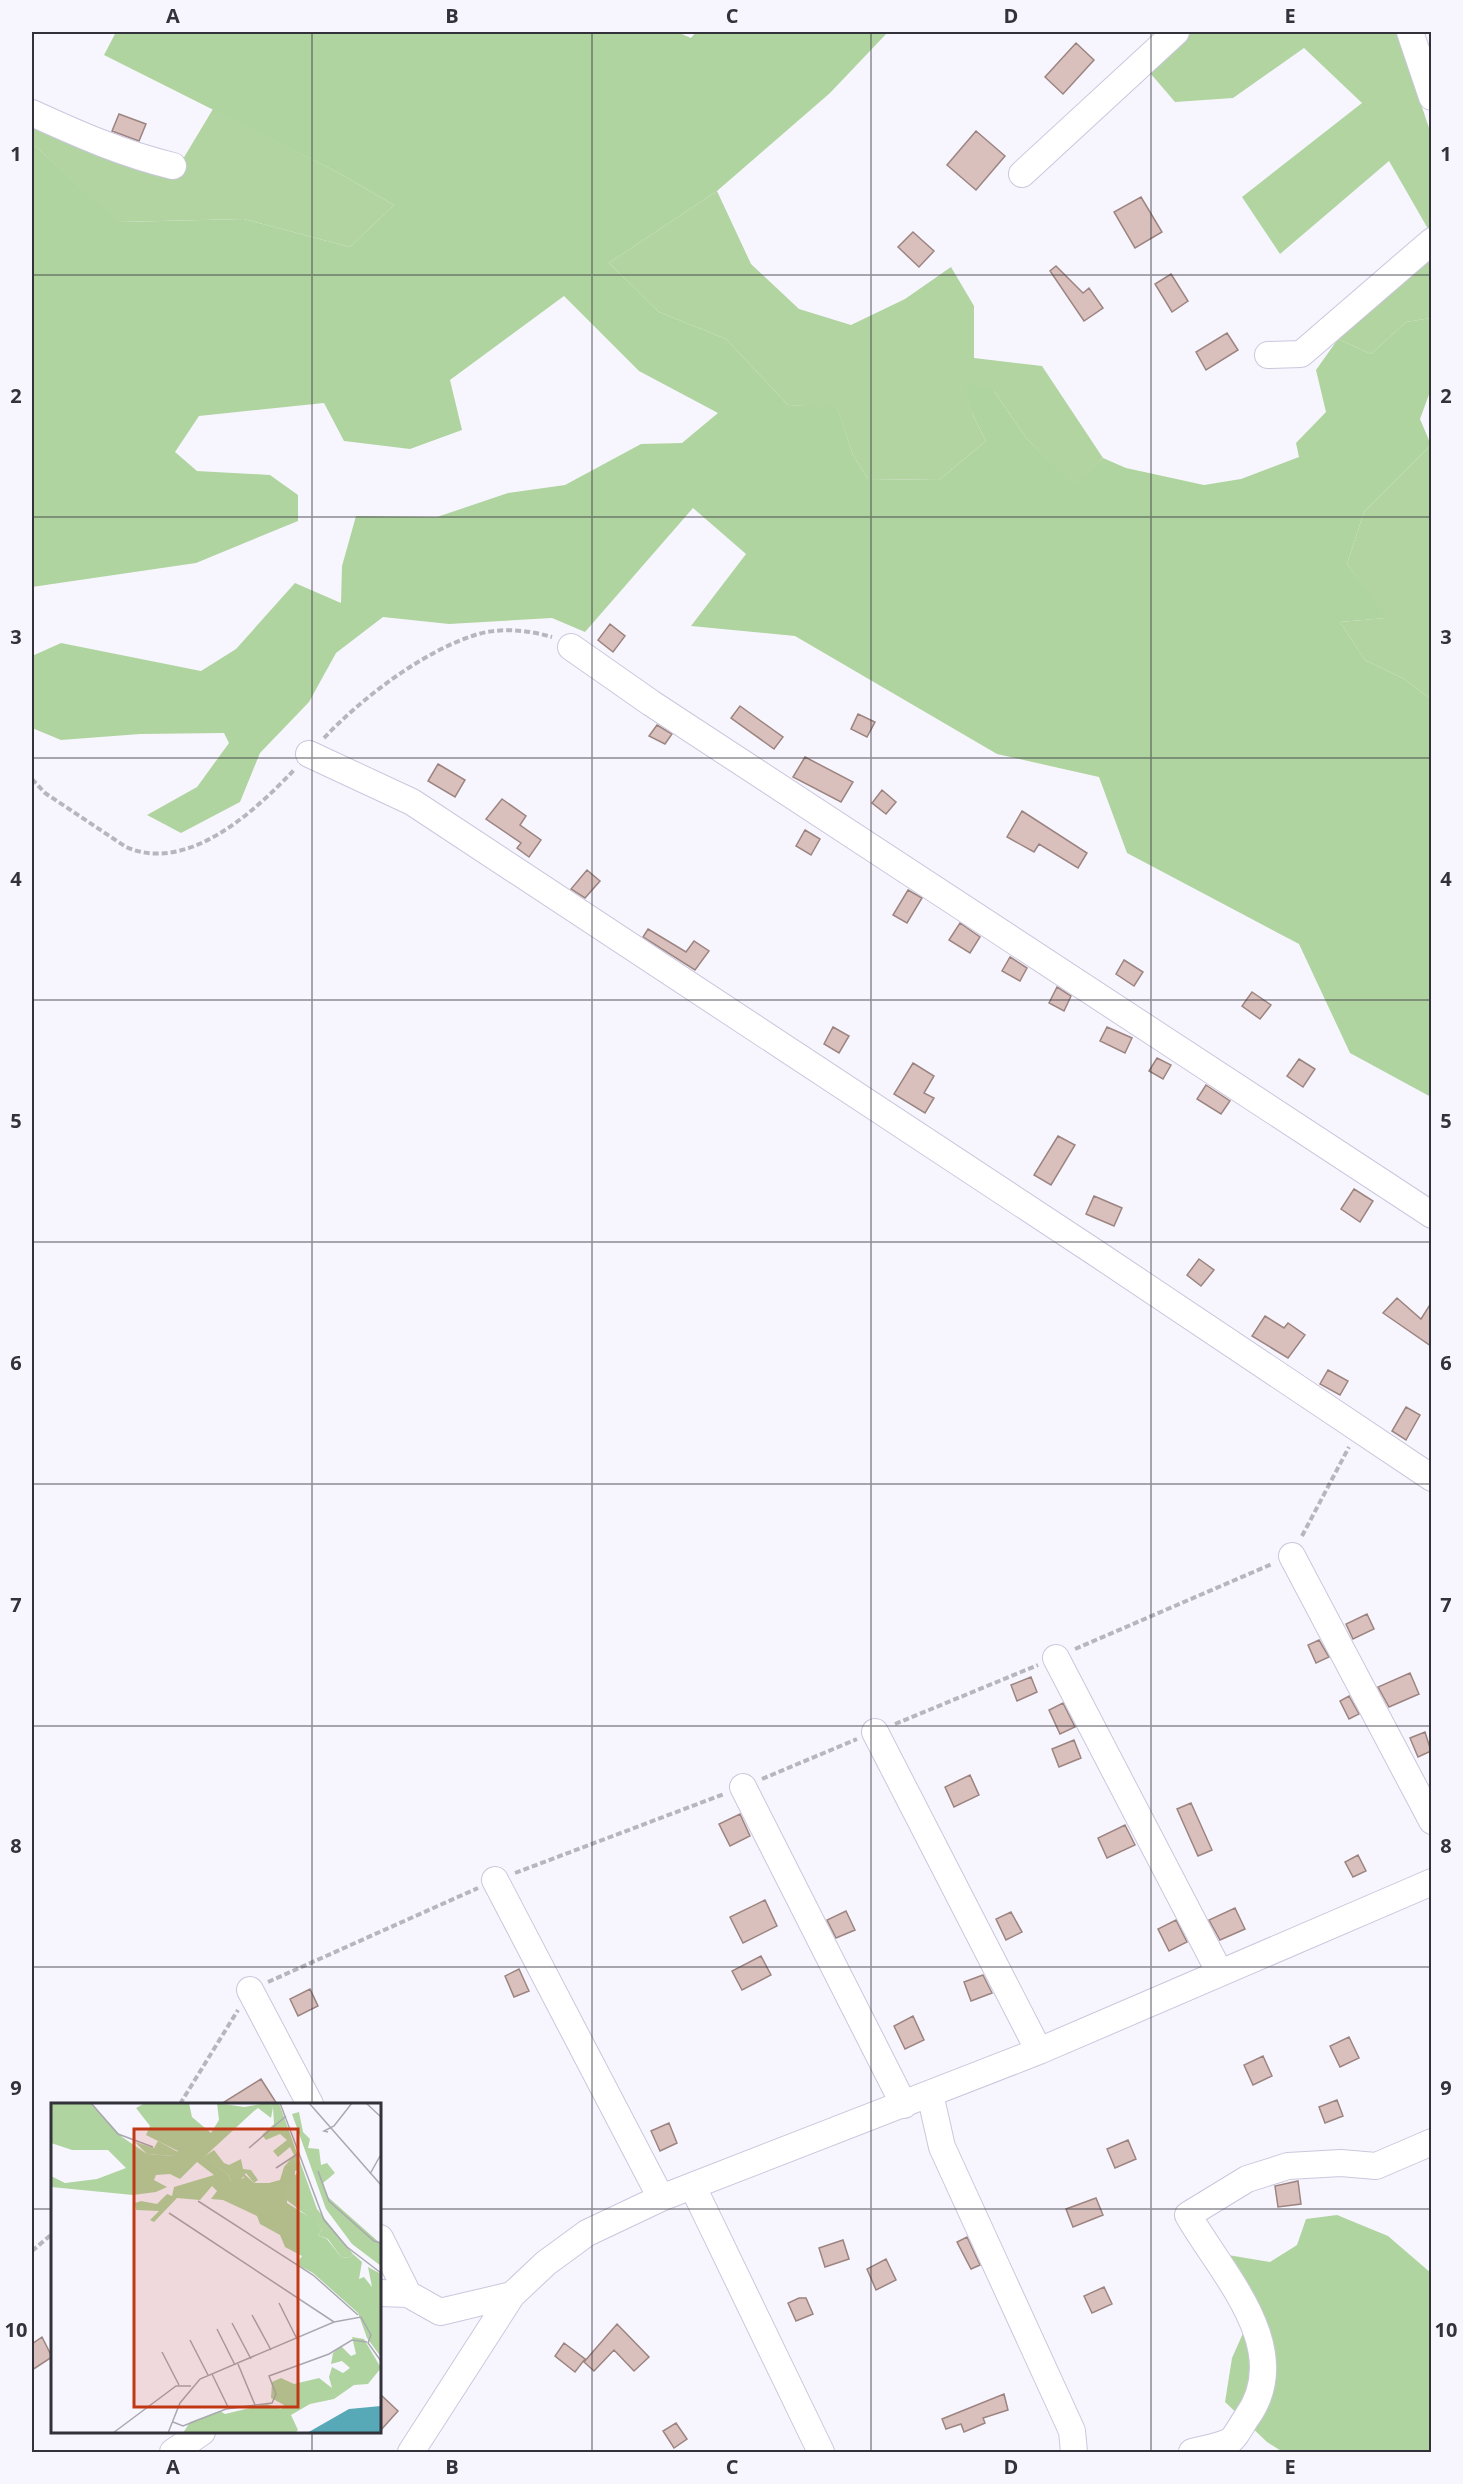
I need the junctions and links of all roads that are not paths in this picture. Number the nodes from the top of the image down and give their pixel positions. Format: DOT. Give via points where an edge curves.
graph roads {
  1 [pos="1176,32"];
  2 [pos="1410,32"];
  3 [pos="1431,97"];
  4 [pos="32,113"];
  5 [pos="173,166"];
  6 [pos="1022,174"];
  7 [pos="1431,241"];
  8 [pos="1268,355"];
  9 [pos="571,647"];
  10 [pos="309,754"];
  11 [pos="1431,1215"];
  12 [pos="1431,1478"];
  13 [pos="1292,1556"];
  14 [pos="1056,1658"];
  15 [pos="875,1732"];
  16 [pos="743,1787"];
  17 [pos="1431,1821"];
  18 [pos="495,1880"];
  19 [pos="1431,1882"];
  20 [pos="1220,1972"];
  21 [pos="250,1990"];
  22 [pos="1039,2051"];
  23 [pos="930,2094"];
  24 [pos="309,2103"];
  25 [pos="904,2105"];
  26 [pos="1431,2142"];
  27 [pos="693,2187"];
  28 [pos="661,2198"];
  29 [pos="381,2240"];
  30 [pos="381,2293"];
  31 [pos="408,2294"];
  32 [pos="512,2295"];
  33 [pos="201,2433"];
  34 [pos="173,2452"];
  35 [pos="411,2452"];
  36 [pos="821,2452"];
  37 [pos="1074,2452"];
  38 [pos="1192,2452"];
  1 -- 6 [label="street"];
  2 -- 3 [label="street"];
  4 -- 5 [label="street" via="98,143"];
  7 -- 8 [label="street" via="1301,354"];
  9 -- 11 [label="street"];
  10 -- 12 [label="street" via="412,801"];
  13 -- 17 [label="street"];
  14 -- 20 [label="street"];
  15 -- 22 [label="street"];
  16 -- 25 [label="street"];
  18 -- 28 [label="street"];
  19 -- 20 [label="street"];
  20 -- 22 [label="street"];
  21 -- 24 [label="street"];
  22 -- 23 [label="street"];
  23 -- 25 [label="street"];
  23 -- 37 [label="street" via="942,2147 1072,2431"];
  25 -- 27 [label="street"];
  26 -- 38 [label="street" via="1376,2166 1288,2166 1247,2179 1188,2215 1244,2300 1264,2366 1259,2401 1230,2442"];
  27 -- 28 [label="street"];
  27 -- 36 [label="street"];
  28 -- 32 [label="street" via="587,2233 546,2263"];
  29 -- 31 [label="street"];
  30 -- 31 [label="street"];
  31 -- 32 [label="street" via="440,2312"];
  32 -- 35 [label="street"];
  33 -- 34 [label="street"];
}
